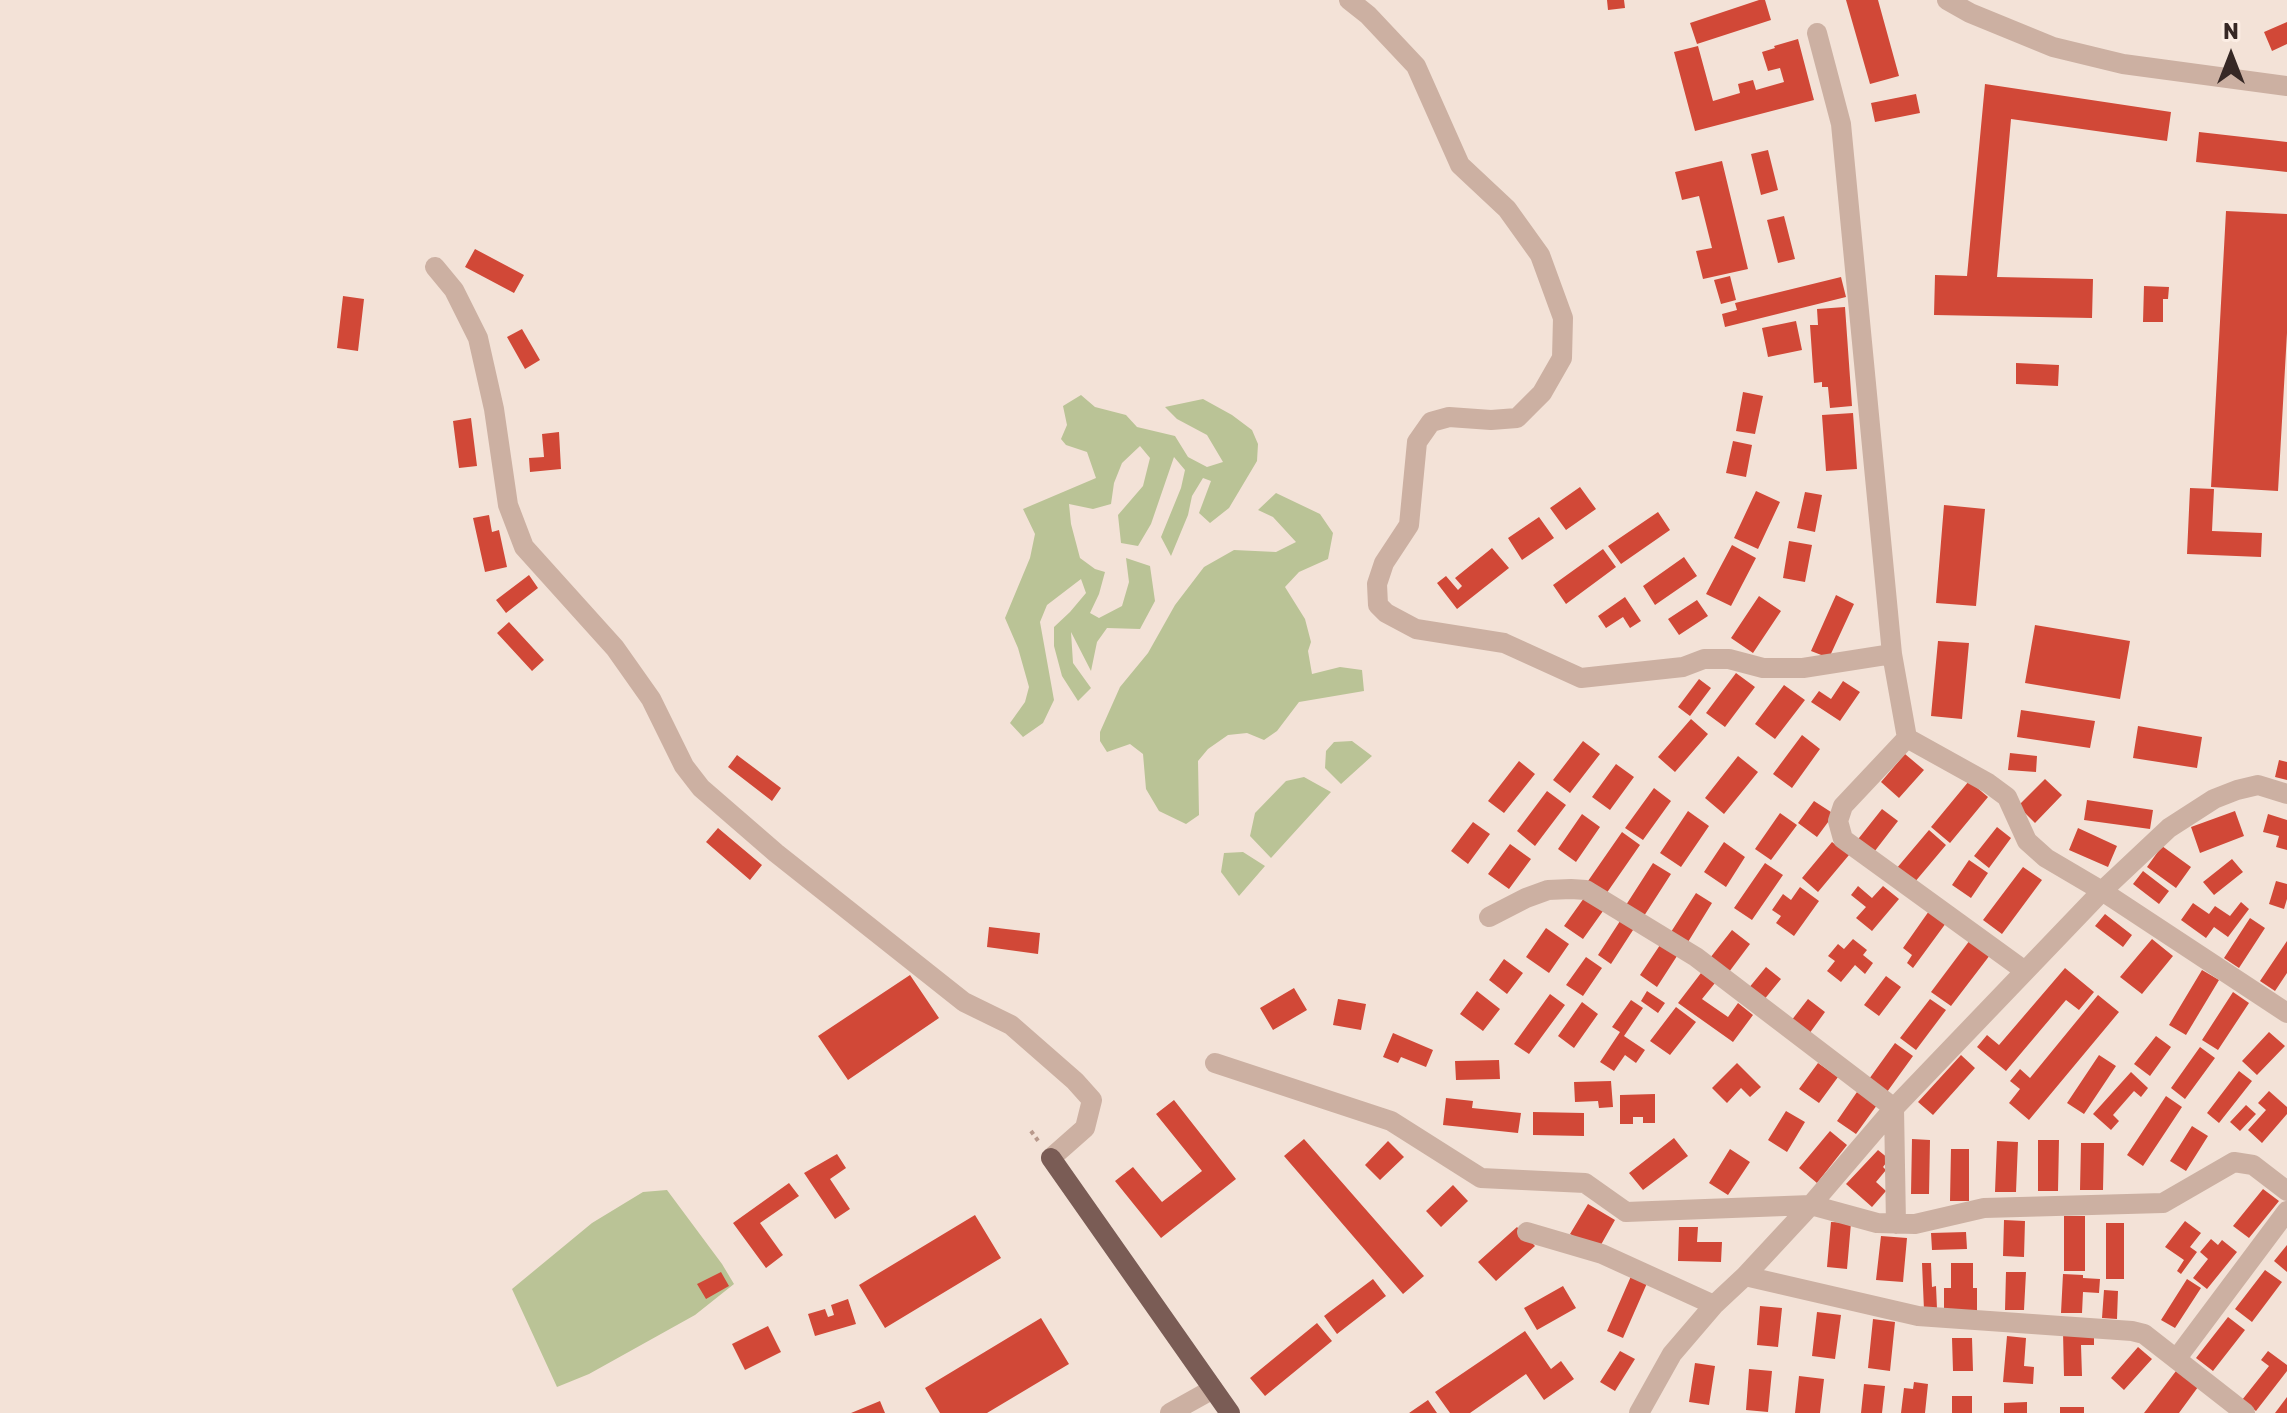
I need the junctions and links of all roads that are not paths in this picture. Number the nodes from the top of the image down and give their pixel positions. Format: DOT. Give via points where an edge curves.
graph roads {
  1 [pos="1349,0"];
  2 [pos="1947,0"];
  3 [pos="1817,33"];
  4 [pos="2287,86"];
  5 [pos="435,267"];
  6 [pos="1892,654"];
  7 [pos="1907,738"];
  8 [pos="2287,794"];
  9 [pos="2102,891"];
  10 [pos="1489,917"];
  11 [pos="2025,971"];
  12 [pos="2287,1013"];
  13 [pos="1215,1063"];
  14 [pos="1894,1108"];
  15 [pos="1051,1158"];
  16 [pos="2287,1191"];
  17 [pos="1811,1205"];
  18 [pos="2287,1211"];
  19 [pos="1896,1224"];
  20 [pos="1527,1232"];
  21 [pos="1745,1276"];
  22 [pos="1714,1305"];
  23 [pos="2177,1358"];
  24 [pos="1213,1389"];
  25 [pos="1170,1413"];
  26 [pos="1230,1413"];
  27 [pos="1639,1413"];
  28 [pos="2245,1413"];
  1 -- 6 [label="street" via="1416,66 1460,165 1507,209 1540,255 1563,318 1562,358 1542,393 1517,418 1449,417 1431,422 1417,442 1409,525 1384,563 1378,605 1416,629 1504,643 1581,678 1683,667 1704,659 1803,668"];
  2 -- 4 [label="street" via="2053,47 2123,64"];
  3 -- 6 [label="street" via="1841,124"];
  5 -- 15 [label="street" via="454,290 478,338 508,505 524,547 615,648 701,788 964,1002 1011,1025 1084,1090 1092,1100 1085,1128"];
  6 -- 7 [label="street"];
  7 -- 9 [label="street" via="2007,797 2027,841"];
  7 -- 11 [label="street" via="1843,806 1838,821 1843,839"];
  8 -- 9 [label="street" via="2258,785 2214,799 2169,828"];
  9 -- 11 [label="street"];
  9 -- 12 [label="street"];
  10 -- 14 [label="street" via="1548,890 1586,890 1696,957"];
  11 -- 14 [label="street"];
  13 -- 17 [label="street" via="1391,1121 1481,1178 1585,1183 1626,1212"];
  14 -- 17 [label="street"];
  14 -- 19 [label="street"];
  15 -- 24 [label="main road"];
  16 -- 19 [label="street" via="2253,1165 2234,1162 2163,1203 1984,1208"];
  17 -- 19 [label="street"];
  17 -- 21 [label="street"];
  18 -- 23 [label="street"];
  20 -- 22 [label="street" via="1602,1254"];
  21 -- 22 [label="street"];
  21 -- 23 [label="street" via="1918,1316 2132,1331"];
  22 -- 27 [label="street" via="1672,1354"];
  23 -- 28 [label="street"];
  24 -- 25 [label="street"];
  24 -- 26 [label="main road"];
}
